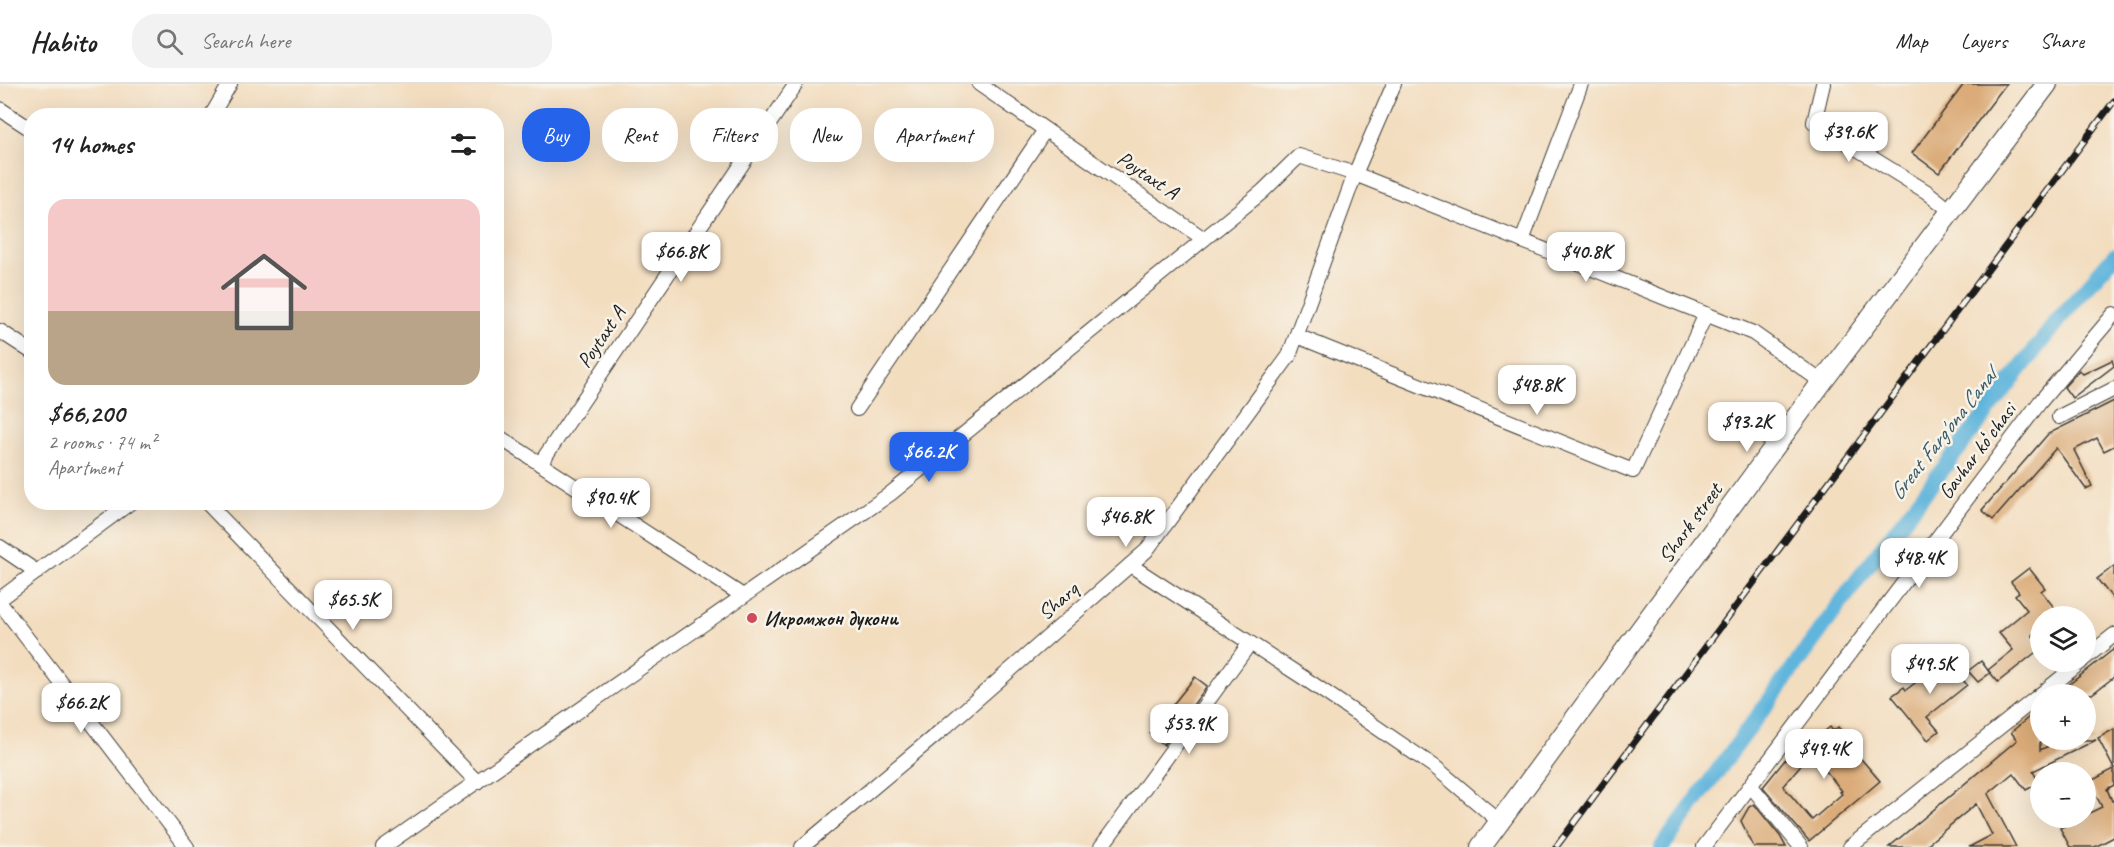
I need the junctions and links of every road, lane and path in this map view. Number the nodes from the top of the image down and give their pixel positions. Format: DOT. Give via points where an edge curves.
graph roads {
  1 [pos="230,84"];
  2 [pos="796,84"];
  3 [pos="979,84"];
  4 [pos="1394,84"];
  5 [pos="1581,84"];
  6 [pos="1822,84"];
  7 [pos="2047,84"];
  8 [pos="216,108"];
  9 [pos="0,109"];
  10 [pos="24,125"];
  11 [pos="1046,130"];
  12 [pos="1355,174"];
  13 [pos="1951,211"];
  14 [pos="1204,239"];
  15 [pos="1522,240"];
  16 [pos="1706,314"];
  17 [pos="2114,314"];
  18 [pos="0,331"];
  19 [pos="1297,336"];
  20 [pos="24,347"];
  21 [pos="1822,382"];
  22 [pos="2114,389"];
  23 [pos="857,409"];
  24 [pos="2059,417"];
  25 [pos="504,440"];
  26 [pos="540,464"];
  27 [pos="120,510"];
  28 [pos="214,510"];
  29 [pos="0,547"];
  30 [pos="1131,565"];
  31 [pos="37,572"];
  32 [pos="744,596"];
  33 [pos="0,601"];
  34 [pos="2114,635"];
  35 [pos="1250,643"];
  36 [pos="2096,649"];
  37 [pos="2069,672"];
  38 [pos="477,782"];
  39 [pos="1751,786"];
  40 [pos="1500,822"];
  41 [pos="187,847"];
  42 [pos="383,847"];
  43 [pos="802,847"];
  44 [pos="1101,847"];
  45 [pos="1481,847"];
  46 [pos="1704,847"];
  47 [pos="1801,847"];
  48 [pos="1850,847"];
  1 -- 8 [label="street"];
  2 -- 26 [label="street, Poytaxt A"];
  3 -- 11 [label="street, Poytaxt A"];
  4 -- 12 [label="street, Sharq"];
  5 -- 15 [label="street"];
  6 -- 13 [label="street" via="1814,122"];
  7 -- 13 [label="main road, Shark street"];
  9 -- 10 [label="street"];
  11 -- 14 [label="street, Poytaxt A"];
  11 -- 23 [label="street"];
  12 -- 14 [label="street" via="1299,156"];
  12 -- 15 [label="street"];
  12 -- 19 [label="street, Sharq"];
  13 -- 21 [label="main road, Shark street"];
  14 -- 32 [label="street" via="890,494"];
  15 -- 16 [label="street"];
  16 -- 19 [label="street" via="1633,471"];
  16 -- 21 [label="street" via="1753,333"];
  17 -- 39 [label="street, Gavhar koʻchasi" via="2040,402"];
  18 -- 20 [label="street"];
  19 -- 30 [label="street, Sharq" via="1289,356 1146,551"];
  21 -- 40 [label="main road, Shark street"];
  22 -- 24 [label="street"];
  25 -- 26 [label="street"];
  26 -- 32 [label="street"];
  27 -- 31 [label="street"];
  28 -- 38 [label="street"];
  29 -- 31 [label="street"];
  30 -- 35 [label="street"];
  30 -- 43 [label="street, Sharq"];
  31 -- 33 [label="street"];
  32 -- 38 [label="street"];
  33 -- 41 [label="street"];
  34 -- 36 [label="street"];
  35 -- 40 [label="street" via="1435,767"];
  35 -- 44 [label="street"];
  37 -- 48 [label="street"];
  38 -- 42 [label="street"];
  39 -- 46 [label="street, Gavhar koʻchasi"];
  39 -- 47 [label="street"];
  40 -- 45 [label="main road, Shark street"];
}
